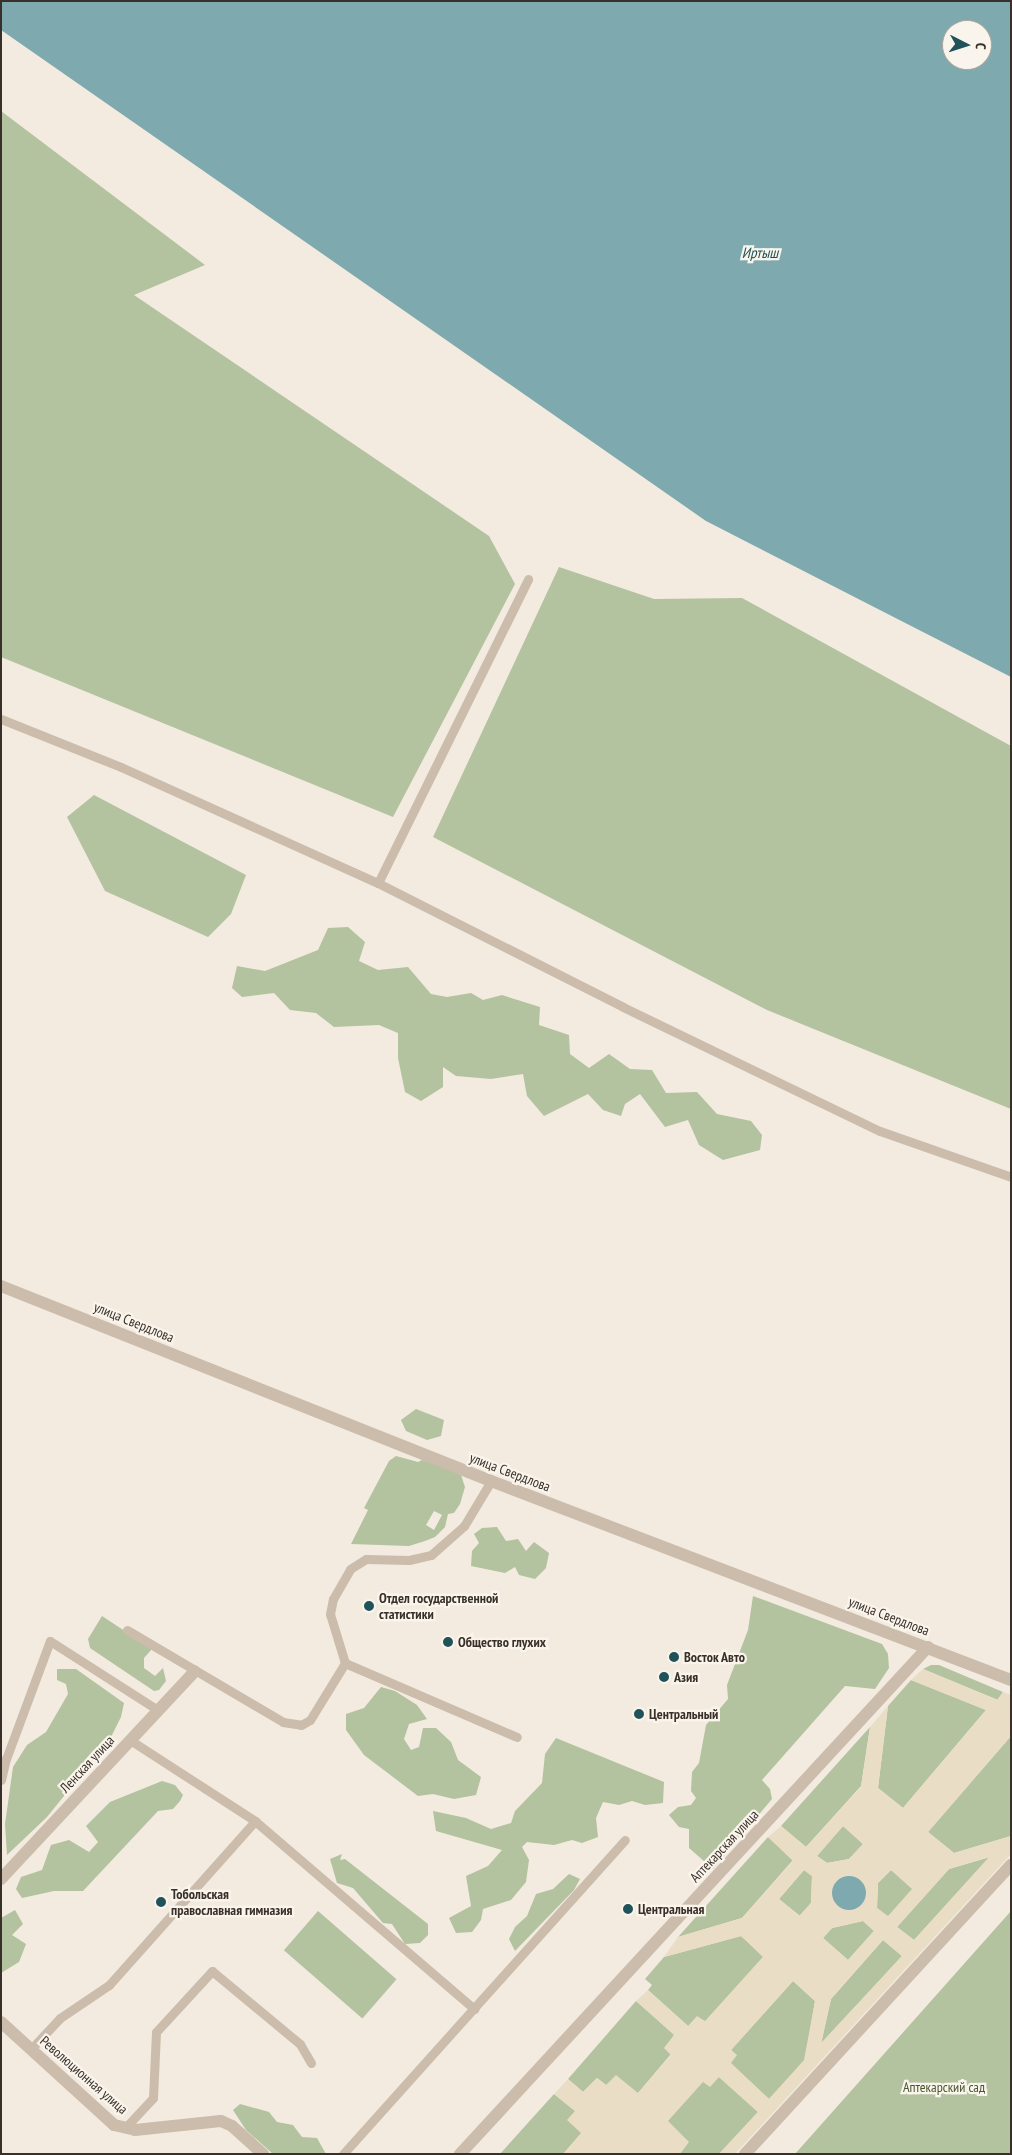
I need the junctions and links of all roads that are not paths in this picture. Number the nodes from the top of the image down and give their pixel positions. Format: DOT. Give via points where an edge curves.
graph roads {
  1 [pos="528,579"];
  2 [pos="1,719"];
  3 [pos="378,883"];
  4 [pos="1011,1177"];
  5 [pos="1,1286"];
  6 [pos="490,1480"];
  7 [pos="127,1630"];
  8 [pos="928,1647"];
  9 [pos="345,1663"];
  10 [pos="195,1671"];
  11 [pos="1011,1680"];
  12 [pos="158,1710"];
  13 [pos="517,1737"];
  14 [pos="130,1740"];
  15 [pos="1,1780"];
  16 [pos="255,1821"];
  17 [pos="625,1840"];
  18 [pos="1011,1865"];
  19 [pos="1,1879"];
  20 [pos="474,2009"];
  21 [pos="1,2022"];
  22 [pos="31,2049"];
  23 [pos="311,2064"];
  24 [pos="125,2128"];
  25 [pos="263,2154"];
  26 [pos="343,2154"];
  27 [pos="460,2154"];
  28 [pos="745,2154"];
  1 -- 3 [label="lane"];
  2 -- 3 [label="lane" via="121,767"];
  3 -- 4 [label="lane" via="623,1007 880,1131"];
  5 -- 6 [label="street, улица Свердлова"];
  6 -- 8 [label="street, улица Свердлова"];
  6 -- 9 [label="lane" via="464,1526 431,1555 409,1560 366,1559 350,1569 333,1599 330,1614"];
  7 -- 10 [label="lane"];
  8 -- 11 [label="street, улица Свердлова"];
  8 -- 27 [label="street, Аптекарская улица"];
  9 -- 10 [label="lane" via="310,1720 301,1725 282,1722"];
  9 -- 13 [label="lane"];
  10 -- 12 [label="street, Ленская улица"];
  12 -- 14 [label="street, Ленская улица"];
  12 -- 15 [label="lane" via="50,1640"];
  14 -- 16 [label="lane"];
  14 -- 19 [label="street, Ленская улица"];
  16 -- 20 [label="lane"];
  16 -- 22 [label="lane" via="108,1985 60,2018"];
  17 -- 20 [label="lane"];
  18 -- 28 [label="street"];
  20 -- 26 [label="lane"];
  21 -- 22 [label="street, Революционная улица"];
  22 -- 24 [label="street, Революционная улица" via="114,2124"];
  23 -- 24 [label="lane" via="300,2044 212,1971 156,2032 153,2098"];
  24 -- 25 [label="street, Революционная улица" via="220,2121 232,2126"];
}
